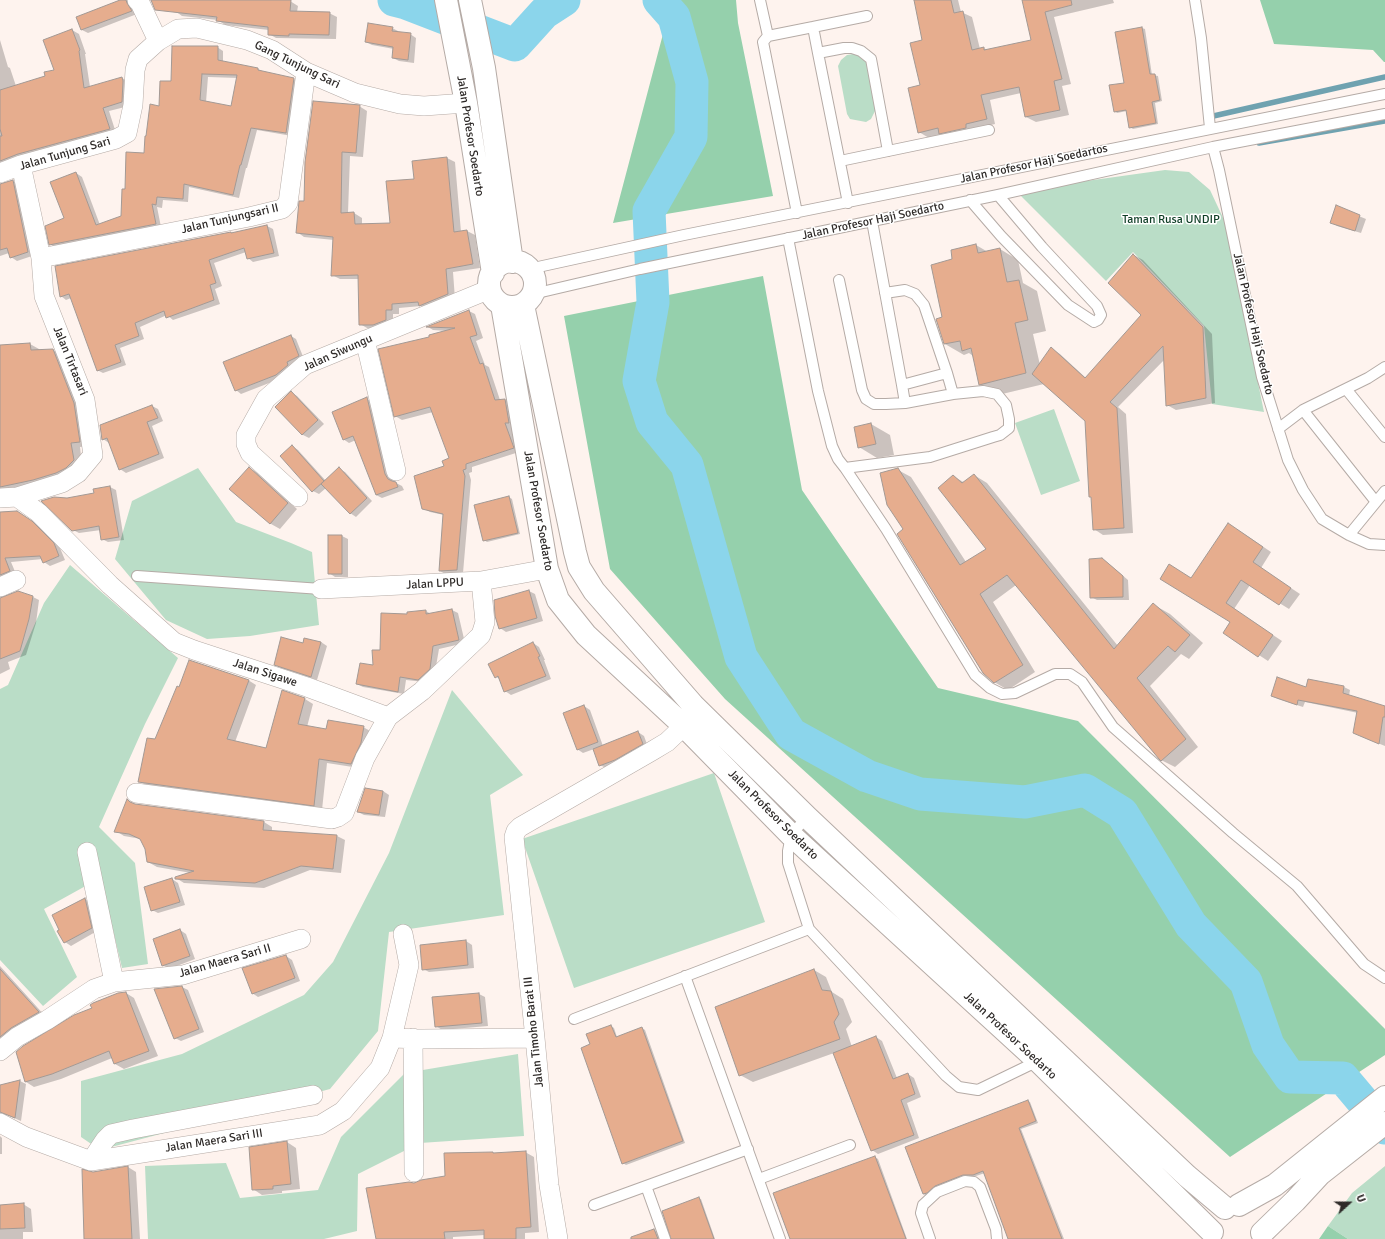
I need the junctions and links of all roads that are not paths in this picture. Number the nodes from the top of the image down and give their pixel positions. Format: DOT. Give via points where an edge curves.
graph roads {
  1 [pos="137,0"];
  2 [pos="760,0"];
  3 [pos="1195,0"];
  4 [pos="447,2"];
  5 [pos="471,4"];
  6 [pos="867,16"];
  7 [pos="813,27"];
  8 [pos="768,36"];
  9 [pos="158,41"];
  10 [pos="818,53"];
  11 [pos="138,60"];
  12 [pos="306,72"];
  13 [pos="1385,94"];
  14 [pos="466,103"];
  15 [pos="1385,114"];
  16 [pos="1210,128"];
  17 [pos="988,130"];
  18 [pos="1213,148"];
  19 [pos="888,151"];
  20 [pos="840,161"];
  21 [pos="21,165"];
  22 [pos="0,173"];
  23 [pos="998,195"];
  24 [pos="970,200"];
  25 [pos="848,203"];
  26 [pos="797,213"];
  27 [pos="872,221"];
  28 [pos="788,238"];
  29 [pos="41,258"];
  30 [pos="520,266"];
  31 [pos="839,280"];
  32 [pos="508,293"];
  33 [pos="885,293"];
  34 [pos="365,340"];
  35 [pos="1384,370"];
  36 [pos="947,373"];
  37 [pos="902,385"];
  38 [pos="1346,389"];
  39 [pos="952,394"];
  40 [pos="905,403"];
  41 [pos="1303,410"];
  42 [pos="1278,429"];
  43 [pos="1385,437"];
  44 [pos="845,468"];
  45 [pos="396,471"];
  46 [pos="1385,491"];
  47 [pos="298,497"];
  48 [pos="9,498"];
  49 [pos="1376,502"];
  50 [pos="1349,535"];
  51 [pos="1385,545"];
  52 [pos="579,567"];
  53 [pos="547,569"];
  54 [pos="137,576"];
  55 [pos="481,581"];
  56 [pos="321,589"];
  57 [pos="388,717"];
  58 [pos="684,726"];
  59 [pos="136,793"];
  60 [pos="807,816"];
  61 [pos="791,835"];
  62 [pos="87,852"];
  63 [pos="809,929"];
  64 [pos="403,934"];
  65 [pos="302,939"];
  66 [pos="685,976"];
  67 [pos="1385,978"];
  68 [pos="114,982"];
  69 [pos="574,1019"];
  70 [pos="392,1038"];
  71 [pos="413,1038"];
  72 [pos="535,1038"];
  73 [pos="0,1051"];
  74 [pos="1038,1061"];
  75 [pos="313,1095"];
  76 [pos="1385,1097"];
  77 [pos="0,1123"];
  78 [pos="1385,1123"];
  79 [pos="850,1145"];
  80 [pos="748,1149"];
  81 [pos="91,1161"];
  82 [pos="414,1172"];
  83 [pos="759,1179"];
  84 [pos="646,1186"];
  85 [pos="594,1205"];
  86 [pos="1232,1207"];
  87 [pos="1261,1236"];
  88 [pos="1213,1237"];
  89 [pos="558,1239"];
  90 [pos="665,1239"];
  91 [pos="780,1239"];
  92 [pos="930,1239"];
  93 [pos="997,1239"];
  1 -- 9 [label="street"];
  2 -- 8 [label="lane"];
  3 -- 16 [label="lane"];
  4 -- 14 [label="street, Jalan Profesor Soedarto"];
  5 -- 30 [label="street, Jalan Profesor Soedarto"];
  6 -- 7 [label="lane"];
  7 -- 8 [label="lane"];
  7 -- 10 [label="lane"];
  8 -- 26 [label="lane" via="763,42"];
  9 -- 11 [label="street, Gang Tunjung Sari"];
  9 -- 12 [label="street, Gang Tunjung Sari" via="178,29 197,28 246,40 272,50"];
  10 -- 19 [label="lane" via="852,48 861,50 871,59"];
  10 -- 20 [label="lane"];
  11 -- 21 [label="street, Jalan Tunjung Sari" via="127,133 116,139"];
  12 -- 14 [label="street, Gang Tunjung Sari" via="355,93 400,104 424,106"];
  12 -- 29 [label="street, Jalan Tunjungsari II" via="288,203 282,209"];
  13 -- 16 [label="lane, Jalan Profesor Haji Soedartos"];
  14 -- 32 [label="street, Jalan Profesor Soedarto"];
  15 -- 18 [label="lane, Jalan Profesor Haji Soedarto"];
  16 -- 25 [label="lane, Jalan Profesor Haji Soedartos"];
  17 -- 19 [label="lane"];
  18 -- 23 [label="lane, Jalan Profesor Haji Soedarto"];
  18 -- 42 [label="lane, Jalan Profesor Haji Soedarto" via="1262,377"];
  19 -- 20 [label="lane"];
  20 -- 25 [label="lane"];
  21 -- 22 [label="street, Jalan Tunjung Sari"];
  21 -- 29 [label="street, Jalan Tirtasari"];
  23 -- 24 [label="lane, Jalan Profesor Haji Soedarto"];
  23 -- 24 [label="lane" via="1096,306 1101,315 1098,320 1094,322 1068,305"];
  24 -- 27 [label="lane, Jalan Profesor Haji Soedarto"];
  25 -- 26 [label="lane, Jalan Profesor Haji Soedartos"];
  26 -- 30 [label="lane, Jalan Profesor Haji Soedartos" via="625,248"];
  27 -- 28 [label="lane, Jalan Profesor Haji Soedarto"];
  27 -- 33 [label="lane"];
  28 -- 32 [label="lane, Jalan Profesor Haji Soedarto"];
  28 -- 44 [label="lane" via="818,390 832,446"];
  29 -- 48 [label="street, Jalan Tirtasari" via="44,296 85,400 93,455 78,473 62,483"];
  30 -- 32 [label="street" via="503,264"];
  30 -- 32 [label="street, Jalan Profesor Soedarto" via="535,281 535,288"];
  31 -- 40 [label="lane" via="866,399 874,404"];
  32 -- 34 [label="street, Jalan Siwungu"];
  32 -- 52 [label="street, Jalan Profesor Soedarto"];
  32 -- 53 [label="street, Jalan Profesor Soedarto"];
  33 -- 36 [label="lane" via="905,290 915,294 924,305"];
  33 -- 37 [label="lane"];
  34 -- 45 [label="street"];
  34 -- 47 [label="street, Jalan Siwungu" via="305,365 266,399 246,435 250,453"];
  35 -- 38 [label="lane"];
  36 -- 37 [label="lane"];
  36 -- 39 [label="lane"];
  37 -- 40 [label="lane"];
  38 -- 41 [label="lane"];
  38 -- 43 [label="lane"];
  39 -- 40 [label="lane"];
  39 -- 44 [label="lane" via="983,391 997,394 1006,405 1008,428 1000,435 930,457"];
  41 -- 42 [label="lane"];
  41 -- 49 [label="lane"];
  42 -- 50 [label="lane, Jalan Profesor Haji Soedarto" via="1288,460 1322,519"];
  44 -- 67 [label="lane" via="886,529 975,675 1002,694 1015,693 1055,674 1070,674 1082,682 1113,727 1297,886 1364,964"];
  46 -- 49 [label="lane"];
  48 -- 57 [label="street, Jalan Sigawe" via="39,513 110,585 174,642 307,686"];
  49 -- 50 [label="lane"];
  50 -- 51 [label="lane, Jalan Profesor Haji Soedarto" via="1369,544"];
  52 -- 53 [label="street"];
  52 -- 60 [label="street, Jalan Profesor Soedarto" via="594,592 694,705"];
  53 -- 55 [label="street, Jalan LPPU"];
  53 -- 58 [label="street, Jalan Profesor Soedarto" via="558,600 586,634"];
  54 -- 56 [label="lane"];
  55 -- 56 [label="street, Jalan LPPU"];
  55 -- 57 [label="street" via="485,622 480,635 422,691"];
  57 -- 59 [label="street" via="364,758 344,813 332,819"];
  58 -- 61 [label="street, Jalan Profesor Soedarto"];
  58 -- 72 [label="street, Jalan Timoho Barat III" via="667,742 520,827 514,837"];
  60 -- 61 [label="lane"];
  60 -- 86 [label="street, Jalan Profesor Soedarto" via="1187,1176"];
  61 -- 63 [label="lane" via="788,863"];
  61 -- 74 [label="street, Jalan Profesor Soedarto"];
  62 -- 68 [label="street"];
  63 -- 66 [label="lane"];
  63 -- 74 [label="lane" via="946,1076 960,1087 978,1090"];
  64 -- 70 [label="street, Jalan Maera Sari III" via="409,965"];
  65 -- 68 [label="street, Jalan Maera Sari II" via="183,975"];
  66 -- 69 [label="lane"];
  66 -- 80 [label="lane"];
  68 -- 73 [label="street, Jalan Maera Sari II" via="94,989 17,1037"];
  70 -- 71 [label="street"];
  70 -- 81 [label="street, Jalan Maera Sari III" via="380,1068 343,1111 320,1126"];
  71 -- 72 [label="street"];
  71 -- 82 [label="street"];
  72 -- 89 [label="street, Jalan Timoho Barat III" via="549,1185"];
  74 -- 88 [label="street, Jalan Profesor Soedarto"];
  75 -- 81 [label="street" via="111,1134"];
  76 -- 86 [label="street" via="1275,1185"];
  77 -- 81 [label="street, Jalan Maera Sari III" via="26,1137"];
  78 -- 87 [label="street" via="1320,1174"];
  79 -- 83 [label="lane"];
  80 -- 83 [label="lane"];
  80 -- 84 [label="lane"];
  83 -- 91 [label="lane"];
  84 -- 85 [label="lane"];
  84 -- 90 [label="lane"];
  86 -- 87 [label="street, Jalan Profesor Soedarto" via="1248,1208 1256,1214 1261,1223"];
  86 -- 88 [label="street" via="1218,1214 1213,1222"];
  92 -- 93 [label="lane" via="921,1213 923,1205 937,1192 965,1181 974,1182 980,1188 996,1229"];
}
